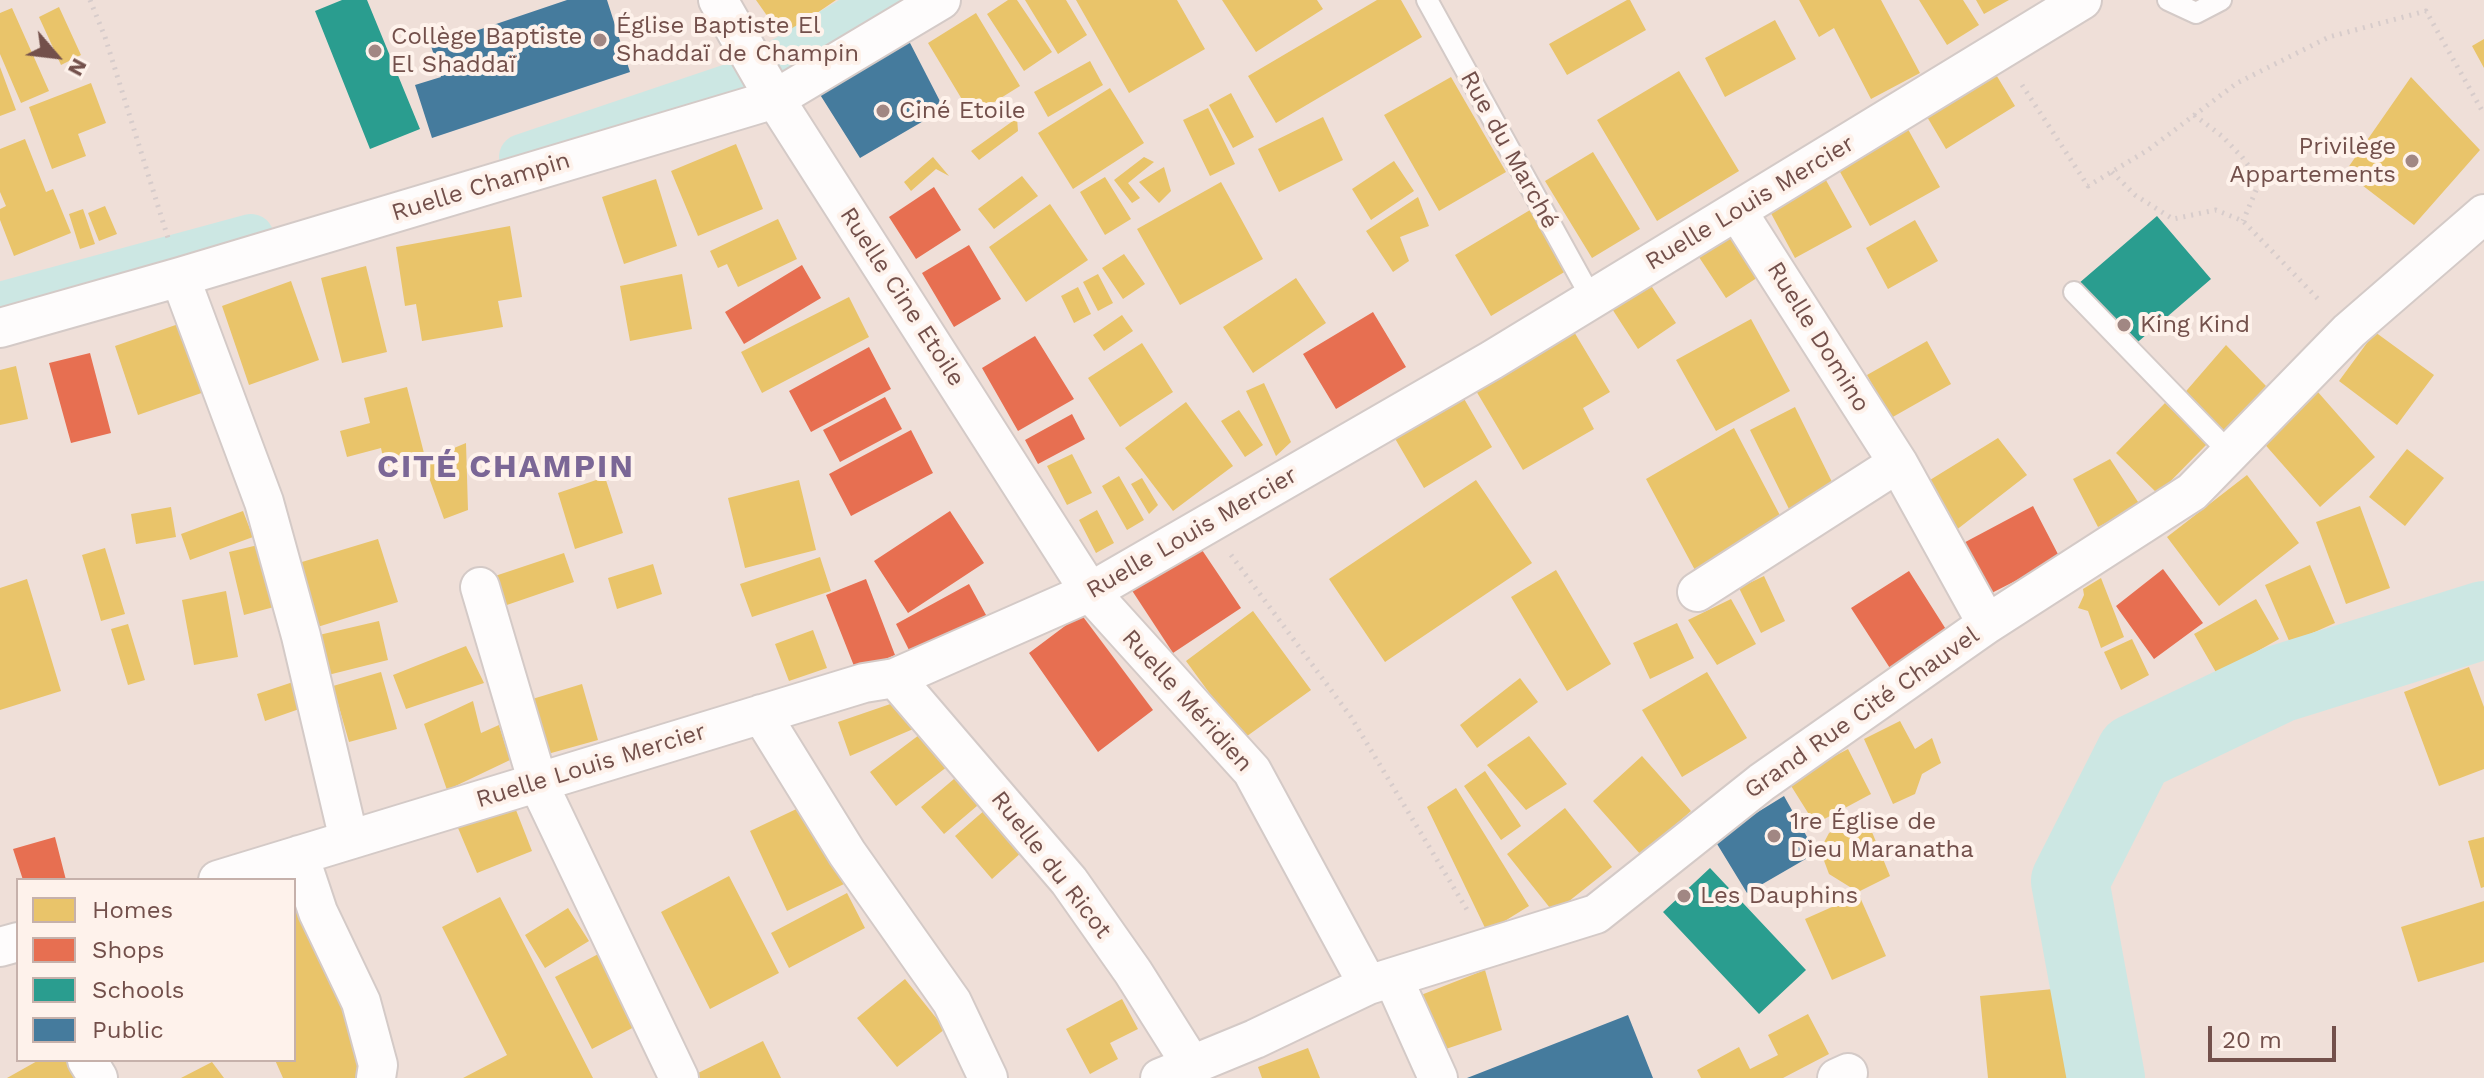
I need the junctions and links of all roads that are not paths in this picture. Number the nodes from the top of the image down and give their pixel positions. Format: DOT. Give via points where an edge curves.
graph roads {
  1 [pos="718,0"];
  2 [pos="941,0"];
  3 [pos="1427,0"];
  4 [pos="2082,0"];
  5 [pos="2168,0"];
  6 [pos="2221,0"];
  7 [pos="775,99"];
  8 [pos="1737,211"];
  9 [pos="2484,214"];
  10 [pos="180,277"];
  11 [pos="2074,292"];
  12 [pos="1592,299"];
  13 [pos="0,328"];
  14 [pos="2231,454"];
  15 [pos="1898,463"];
  16 [pos="480,587"];
  17 [pos="1090,592"];
  18 [pos="1697,592"];
  19 [pos="1987,624"];
  20 [pos="895,678"];
  21 [pos="761,714"];
  22 [pos="538,783"];
  23 [pos="349,840"];
  24 [pos="299,855"];
  25 [pos="224,878"];
  26 [pos="1381,981"];
  27 [pos="1175,1071"];
  28 [pos="376,1078"];
  29 [pos="679,1078"];
  30 [pos="988,1078"];
  31 [pos="1438,1078"];
  1 -- 7 [label="street, Ruelle Cine Etoile"];
  2 -- 7 [label="street, Ruelle Champin"];
  3 -- 12 [label="lane, Rue du Marché"];
  4 -- 8 [label="street, Ruelle Louis Mercier"];
  5 -- 6 [label="lane" via="2196,13"];
  7 -- 10 [label="street, Ruelle Champin"];
  7 -- 17 [label="street, Ruelle Cine Etoile"];
  8 -- 12 [label="street, Ruelle Louis Mercier"];
  8 -- 15 [label="street, Ruelle Domino"];
  9 -- 14 [label="street, Grand Rue Cité Chauvel" via="2349,331"];
  10 -- 13 [label="street, Ruelle Champin"];
  10 -- 23 [label="street" via="264,502"];
  11 -- 14 [label="lane"];
  12 -- 17 [label="street, Ruelle Louis Mercier"];
  14 -- 19 [label="street, Grand Rue Cité Chauvel" via="2192,492"];
  15 -- 18 [label="street"];
  15 -- 19 [label="street, Ruelle Domino"];
  16 -- 22 [label="street"];
  17 -- 20 [label="street, Ruelle Louis Mercier"];
  17 -- 26 [label="street, Ruelle Méridien" via="1252,771"];
  19 -- 26 [label="street, Grand Rue Cité Chauvel" via="1762,782 1596,914"];
  20 -- 21 [label="street, Ruelle Louis Mercier"];
  20 -- 27 [label="street, Ruelle du Ricot" via="1069,881 1133,972"];
  21 -- 22 [label="street, Ruelle Louis Mercier"];
  21 -- 30 [label="street" via="847,853 952,1002"];
  22 -- 23 [label="street, Ruelle Louis Mercier"];
  22 -- 29 [label="street"];
  23 -- 24 [label="street, Ruelle Louis Mercier"];
  24 -- 25 [label="street, Ruelle Louis Mercier"];
  24 -- 28 [label="street" via="318,912 361,1002 378,1065"];
  26 -- 27 [label="street, Grand Rue Cité Chauvel"];
  26 -- 31 [label="street, Ruelle Méridien"];
}
